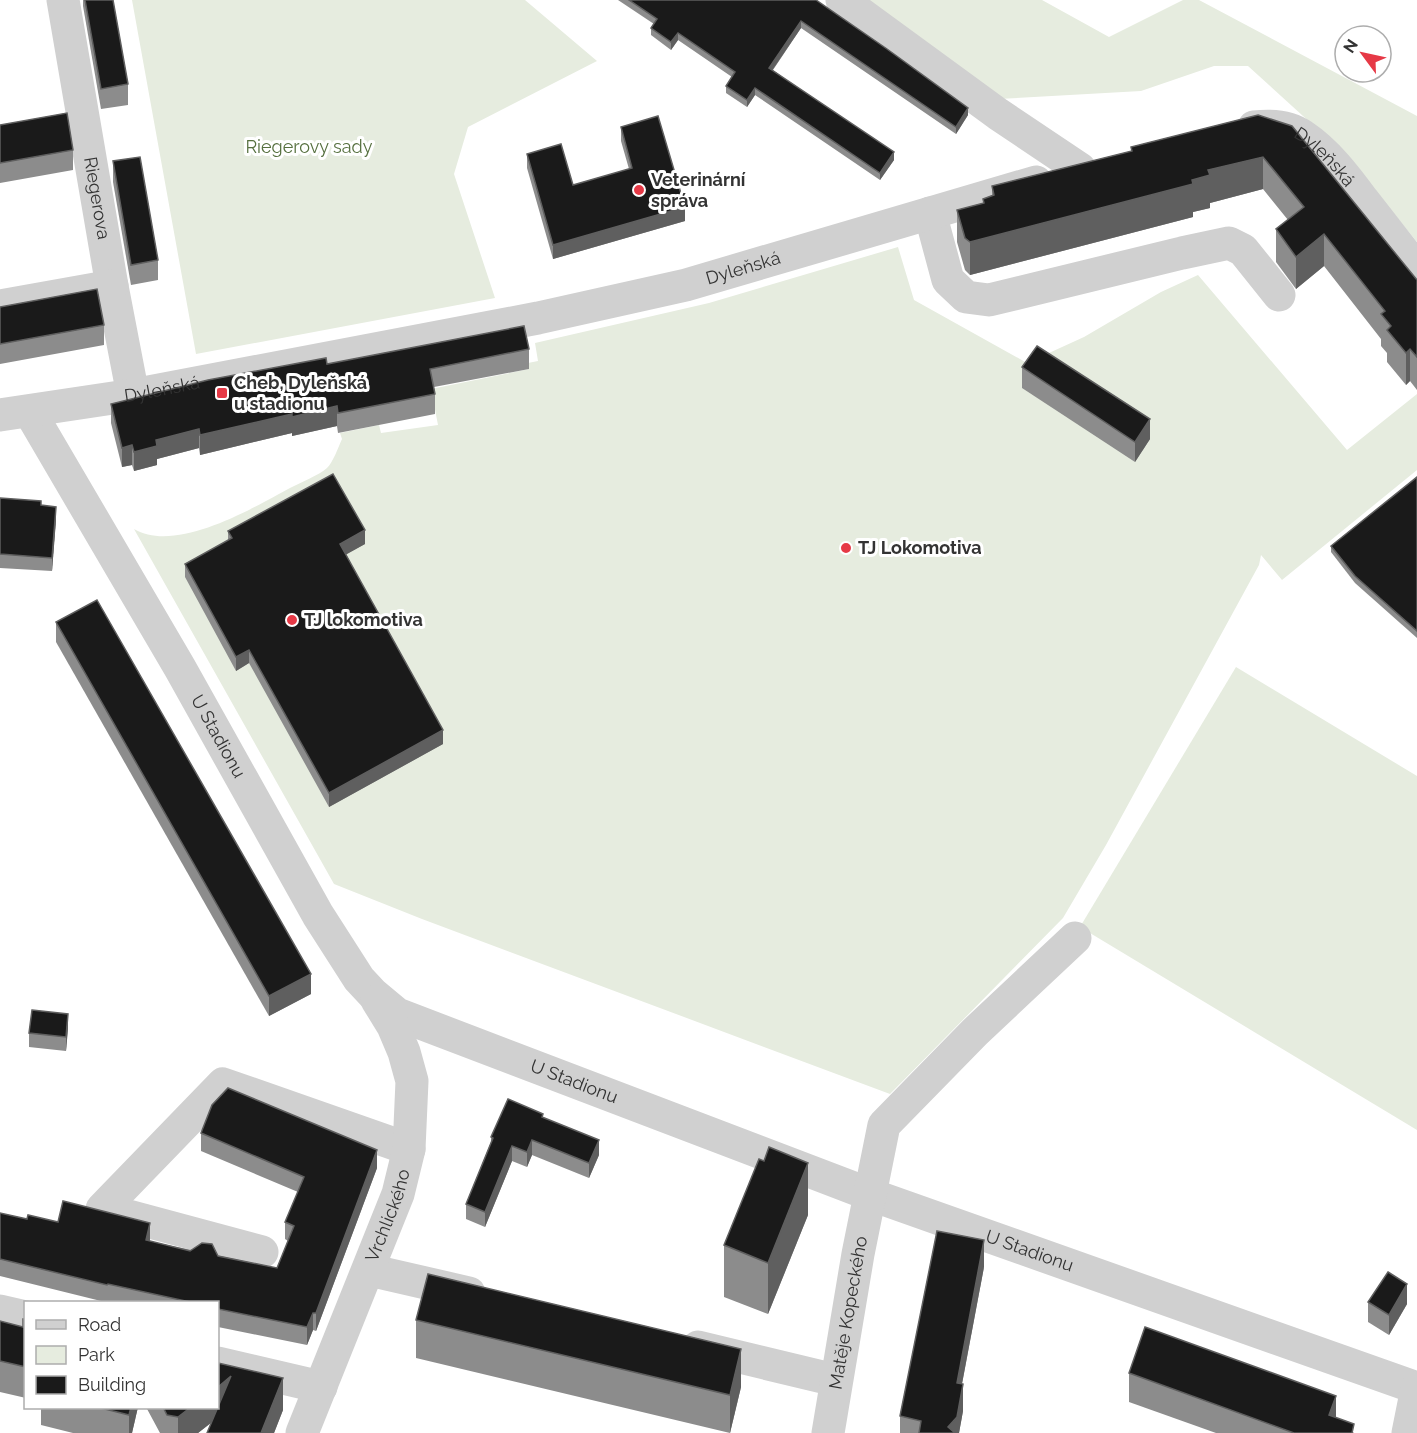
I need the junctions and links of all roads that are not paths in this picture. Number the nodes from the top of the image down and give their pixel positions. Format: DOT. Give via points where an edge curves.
graph roads {
  1 [pos="63,0"];
  2 [pos="842,0"];
  3 [pos="1229,131"];
  4 [pos="1113,160"];
  5 [pos="1080,169"];
  6 [pos="930,213"];
  7 [pos="1417,269"];
  8 [pos="112,286"];
  9 [pos="1279,295"];
  10 [pos="0,306"];
  11 [pos="134,395"];
  12 [pos="15,414"];
  13 [pos="1076,938"];
  14 [pos="373,994"];
  15 [pos="409,1149"];
  16 [pos="868,1194"];
  17 [pos="262,1252"];
  18 [pos="369,1270"];
  19 [pos="495,1300"];
  20 [pos="0,1311"];
  21 [pos="24,1317"];
  22 [pos="666,1340"];
  23 [pos="219,1363"];
  24 [pos="835,1380"];
  25 [pos="321,1387"];
  26 [pos="1417,1388"];
  27 [pos="302,1433"];
  28 [pos="828,1433"];
  29 [pos="1408,1433"];
  1 -- 8 [label="street, Riegerova" via="70,113"];
  2 -- 5 [label="street"];
  3 -- 7 [label="street, Dyleňská" via="1279,126 1302,135 1332,162"];
  4 -- 5 [label="street, Dyleňská"];
  5 -- 6 [label="street, Dyleňská"];
  6 -- 9 [label="street" via="948,280 966,297 989,300 1229,243 1243,250"];
  6 -- 11 [label="street, Dyleňská" via="686,285 538,318"];
  8 -- 10 [label="street"];
  8 -- 11 [label="street, Riegerova"];
  11 -- 12 [label="street, Dyleňská"];
  12 -- 14 [label="street, U Stadionu" via="174,658 318,915"];
  13 -- 16 [label="street, Matěje Kopeckého" via="975,1032 884,1125"];
  14 -- 15 [label="street, Vrchlického" via="393,1026 412,1082"];
  14 -- 16 [label="street, U Stadionu" via="397,1014"];
  15 -- 17 [label="street" via="223,1084 102,1209"];
  15 -- 18 [label="street, Vrchlického" via="399,1194"];
  16 -- 24 [label="street, Matěje Kopeckého"];
  16 -- 26 [label="street, U Stadionu"];
  18 -- 19 [label="street"];
  18 -- 25 [label="street, Vrchlického"];
  20 -- 21 [label="street"];
  22 -- 24 [label="street"];
  23 -- 25 [label="street"];
  24 -- 28 [label="street, Matěje Kopeckého"];
  25 -- 27 [label="street, Vrchlického"];
  26 -- 29 [label="street"];
}
